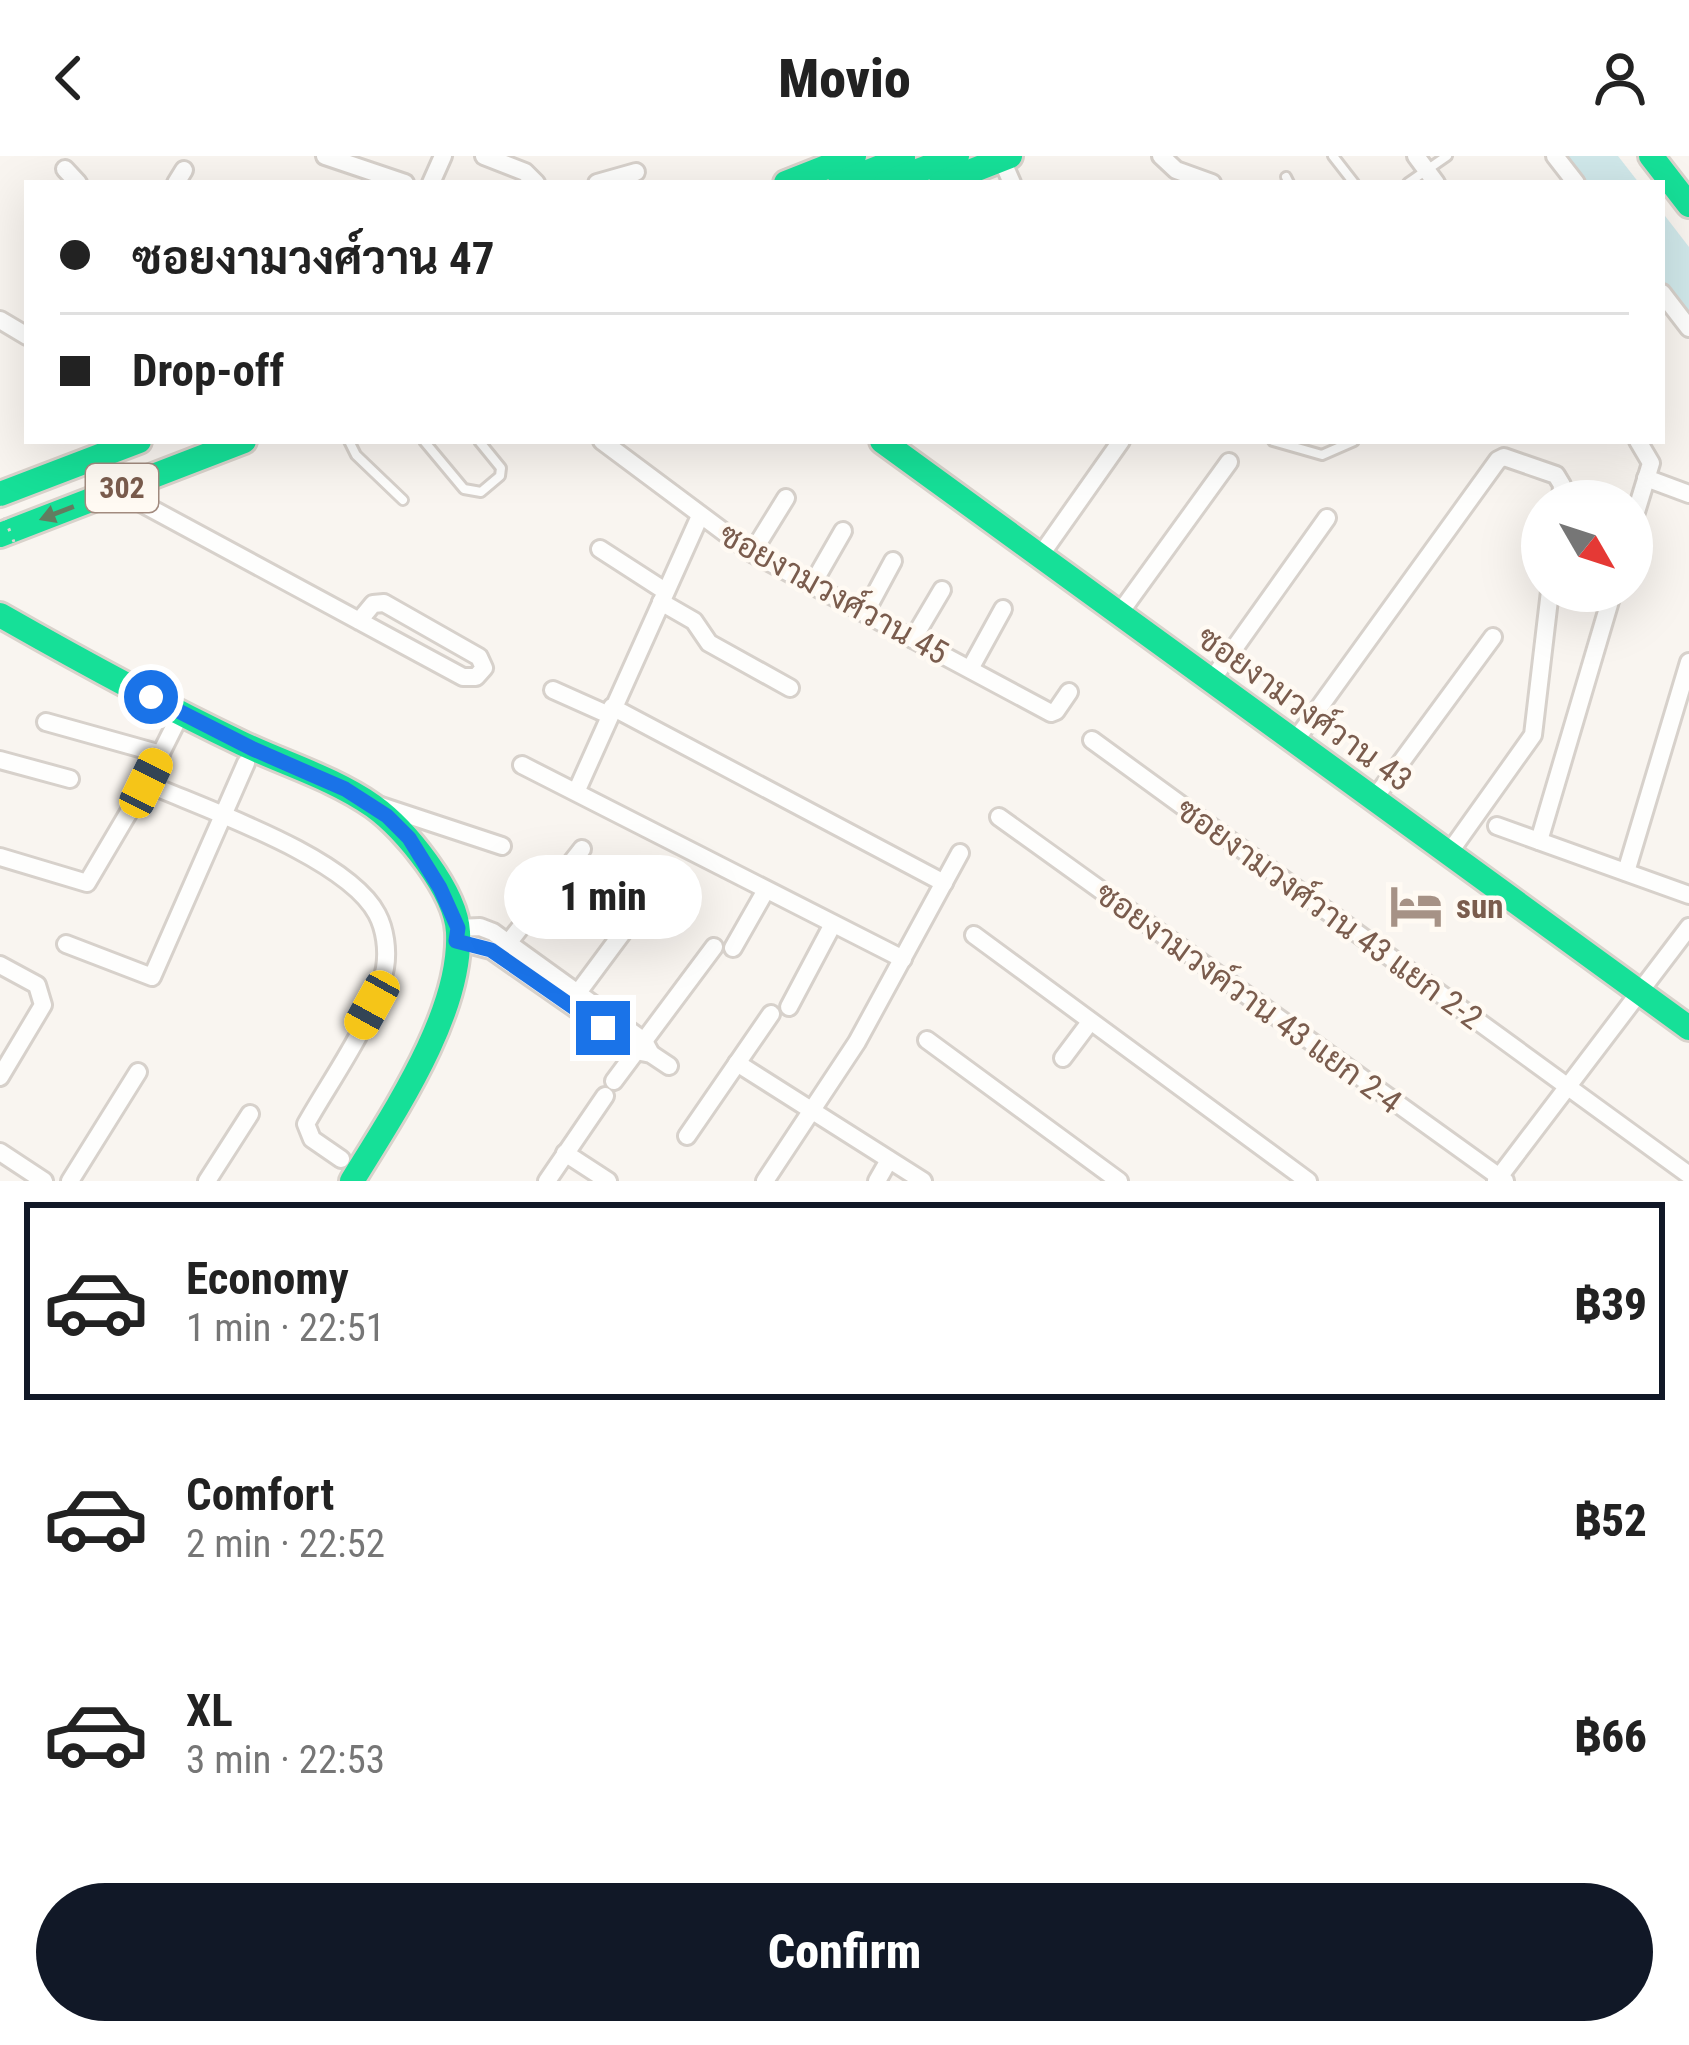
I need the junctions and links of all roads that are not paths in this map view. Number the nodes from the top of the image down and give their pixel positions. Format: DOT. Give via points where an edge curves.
graph roads {
  1 [pos="325,156"];
  2 [pos="484,156"];
  3 [pos="854,156"];
  4 [pos="910,156"];
  5 [pos="957,156"];
  6 [pos="1161,156"];
  7 [pos="1333,156"];
  8 [pos="1447,156"];
  9 [pos="1555,156"];
  10 [pos="1659,159"];
  11 [pos="806,164"];
  12 [pos="1008,166"];
  13 [pos="1426,170"];
  14 [pos="636,172"];
  15 [pos="396,180"];
  16 [pos="533,180"];
  17 [pos="608,180"];
  18 [pos="848,180"];
  19 [pos="894,180"];
  20 [pos="953,180"];
  21 [pos="1204,180"];
  22 [pos="1352,180"];
  23 [pos="1574,180"];
  24 [pos="1689,205"];
  25 [pos="1665,297"];
  26 [pos="1689,328"];
  27 [pos="131,444"];
  28 [pos="236,444"];
  29 [pos="351,444"];
  30 [pos="426,444"];
  31 [pos="481,444"];
  32 [pos="606,444"];
  33 [pos="886,444"];
  34 [pos="1119,444"];
  35 [pos="1284,444"];
  36 [pos="1347,444"];
  37 [pos="1640,444"];
  38 [pos="1229,462"];
  39 [pos="1646,478"];
  40 [pos="1559,480"];
  41 [pos="117,490"];
  42 [pos="0,494"];
  43 [pos="1689,494"];
  44 [pos="787,498"];
  45 [pos="404,500"];
  46 [pos="700,516"];
  47 [pos="1328,518"];
  48 [pos="843,531"];
  49 [pos="7,538"];
  50 [pos="600,549"];
  51 [pos="752,553"];
  52 [pos="1040,556"];
  53 [pos="893,561"];
  54 [pos="812,585"];
  55 [pos="942,590"];
  56 [pos="663,597"];
  57 [pos="1003,609"];
  58 [pos="1548,612"];
  59 [pos="1607,612"];
  60 [pos="865,613"];
  61 [pos="1119,614"];
  62 [pos="0,615"];
  63 [pos="359,621"];
  64 [pos="1493,637"];
  65 [pos="913,639"];
  66 [pos="1689,662"];
  67 [pos="970,669"];
  68 [pos="1211,681"];
  69 [pos="790,688"];
  70 [pos="553,690"];
  71 [pos="1069,692"];
  72 [pos="610,711"];
  73 [pos="181,713"];
  74 [pos="46,722"];
  75 [pos="1092,740"];
  76 [pos="1295,742"];
  77 [pos="160,754"];
  78 [pos="0,760"];
  79 [pos="246,764"];
  80 [pos="522,765"];
  81 [pos="70,779"];
  82 [pos="146,783"];
  83 [pos="578,790"];
  84 [pos="1374,799"];
  85 [pos="365,801"];
  86 [pos="222,817"];
  87 [pos="999,817"];
  88 [pos="1497,826"];
  89 [pos="1539,842"];
  90 [pos="502,846"];
  91 [pos="582,849"];
  92 [pos="960,853"];
  93 [pos="1449,854"];
  94 [pos="0,857"];
  95 [pos="1626,872"];
  96 [pos="944,883"];
  97 [pos="766,890"];
  98 [pos="652,893"];
  99 [pos="1689,896"];
  100 [pos="833,924"];
  101 [pos="1689,927"];
  102 [pos="457,934"];
  103 [pos="974,935"];
  104 [pos="66,944"];
  105 [pos="714,947"];
  106 [pos="504,948"];
  107 [pos="734,948"];
  108 [pos="903,959"];
  109 [pos="0,965"];
  110 [pos="1639,992"];
  111 [pos="574,998"];
  112 [pos="789,1007"];
  113 [pos="770,1014"];
  114 [pos="1090,1022"];
  115 [pos="1689,1028"];
  116 [pos="927,1040"];
  117 [pos="644,1048"];
  118 [pos="1063,1058"];
  119 [pos="737,1063"];
  120 [pos="668,1066"];
  121 [pos="138,1072"];
  122 [pos="0,1077"];
  123 [pos="1568,1087"];
  124 [pos="813,1112"];
  125 [pos="250,1114"];
  126 [pos="687,1136"];
  127 [pos="0,1152"];
  128 [pos="565,1153"];
  129 [pos="889,1160"];
  130 [pos="347,1170"];
  131 [pos="581,1174"];
  132 [pos="1689,1175"];
  133 [pos="1500,1180"];
  134 [pos="44,1181"];
  135 [pos="70,1181"];
  136 [pos="207,1181"];
  137 [pos="547,1181"];
  138 [pos="608,1181"];
  139 [pos="765,1181"];
  140 [pos="877,1181"];
  141 [pos="923,1181"];
  142 [pos="1120,1181"];
  143 [pos="1308,1181"];
  1 -- 15 [label="street"];
  2 -- 16 [label="street"];
  3 -- 11 [label="street"];
  4 -- 18 [label="street"];
  5 -- 19 [label="street"];
  6 -- 21 [label="street"];
  7 -- 22 [label="lane"];
  8 -- 13 [label="lane"];
  9 -- 23 [label="street"];
  10 -- 24 [label="street"];
  12 -- 20 [label="street"];
  14 -- 17 [label="street"];
  25 -- 26 [label="street"];
  27 -- 42 [label="street, 302"];
  28 -- 41 [label="street, 302"];
  29 -- 45 [label="lane"];
  30 -- 31 [label="lane" via="464,490 481,492 501,468"];
  32 -- 46 [label="street, ซอยงามวงศ์วาน 45"];
  33 -- 52 [label="street, ซอยงามวงศ์วาน 43"];
  34 -- 52 [label="street"];
  35 -- 36 [label="lane" via="1322,455"];
  37 -- 39 [label="street" via="1651,458"];
  38 -- 61 [label="street"];
  39 -- 43 [label="street"];
  40 -- 76 [label="street" via="1504,457"];
  41 -- 49 [label="street, 302, one-way"];
  41 -- 63 [label="street"];
  44 -- 51 [label="street"];
  46 -- 51 [label="street, ซอยงามวงศ์วาน 45"];
  46 -- 56 [label="street"];
  47 -- 68 [label="street"];
  48 -- 54 [label="street"];
  50 -- 56 [label="street"];
  51 -- 54 [label="street, ซอยงามวงศ์วาน 45"];
  52 -- 61 [label="street, ซอยงามวงศ์วาน 43"];
  53 -- 60 [label="street"];
  54 -- 60 [label="street, ซอยงามวงศ์วาน 45"];
  55 -- 65 [label="street"];
  56 -- 69 [label="street" via="709,643"];
  56 -- 72 [label="street"];
  57 -- 67 [label="street"];
  58 -- 93 [label="street" via="1533,735"];
  59 -- 89 [label="street"];
  60 -- 65 [label="street, ซอยงามวงศ์วาน 45"];
  61 -- 68 [label="street, ซอยงามวงศ์วาน 43"];
  62 -- 73 [label="street"];
  63 -- 63 [label="street" via="463,677 484,668 479,657 384,603"];
  64 -- 84 [label="street"];
  65 -- 67 [label="street, ซอยงามวงศ์วาน 45"];
  66 -- 95 [label="street"];
  67 -- 71 [label="street, ซอยงามวงศ์วาน 45" via="1051,713"];
  68 -- 76 [label="street, ซอยงามวงศ์วาน 43"];
  70 -- 72 [label="street"];
  72 -- 83 [label="street"];
  72 -- 96 [label="street"];
  73 -- 77 [label="street"];
  73 -- 85 [label="street"];
  74 -- 77 [label="street"];
  75 -- 123 [label="street, ซอยงามวงศ์วาน 43 แยก 2-2"];
  76 -- 84 [label="street, ซอยงามวงศ์วาน 43"];
  77 -- 82 [label="street"];
  78 -- 81 [label="street"];
  79 -- 86 [label="street"];
  80 -- 83 [label="street"];
  82 -- 86 [label="street"];
  82 -- 94 [label="street" via="87,883"];
  83 -- 97 [label="street"];
  84 -- 93 [label="street, ซอยงามวงศ์วาน 43"];
  85 -- 90 [label="street"];
  85 -- 102 [label="street" via="409,838"];
  86 -- 104 [label="street" via="152,977"];
  86 -- 130 [label="street" via="331,869 377,914 385,969 306,1124"];
  87 -- 133 [label="street, ซอยงามวงค์วาน 43 แยก 2-4"];
  88 -- 89 [label="street"];
  89 -- 95 [label="street"];
  91 -- 106 [label="street"];
  92 -- 96 [label="street"];
  93 -- 110 [label="street, ซอยงามวงศ์วาน 43"];
  95 -- 99 [label="street"];
  96 -- 108 [label="street"];
  97 -- 100 [label="street"];
  97 -- 107 [label="street"];
  98 -- 111 [label="street"];
  100 -- 108 [label="street"];
  100 -- 112 [label="street"];
  101 -- 110 [label="street"];
  102 -- 106 [label="street"];
  102 -- 130 [label="street" via="425,1051"];
  103 -- 114 [label="street"];
  105 -- 117 [label="street"];
  106 -- 111 [label="street"];
  108 -- 124 [label="street"];
  109 -- 122 [label="street" via="38,985 44,1005"];
  110 -- 115 [label="street, ซอยงามวงศ์วาน 43"];
  110 -- 123 [label="street"];
  111 -- 117 [label="street"];
  113 -- 119 [label="street"];
  114 -- 118 [label="street"];
  114 -- 143 [label="street"];
  116 -- 142 [label="street"];
  117 -- 120 [label="street"];
  117 -- 128 [label="street"];
  119 -- 124 [label="street"];
  119 -- 126 [label="street"];
  121 -- 135 [label="street"];
  123 -- 132 [label="street, ซอยงามวงศ์วาน 43 แยก 2-2"];
  123 -- 133 [label="street"];
  124 -- 129 [label="street"];
  124 -- 139 [label="street"];
  125 -- 136 [label="street"];
  127 -- 134 [label="street"];
  128 -- 131 [label="street"];
  128 -- 137 [label="street"];
  129 -- 140 [label="street"];
  129 -- 141 [label="street"];
  131 -- 138 [label="street"];
}
